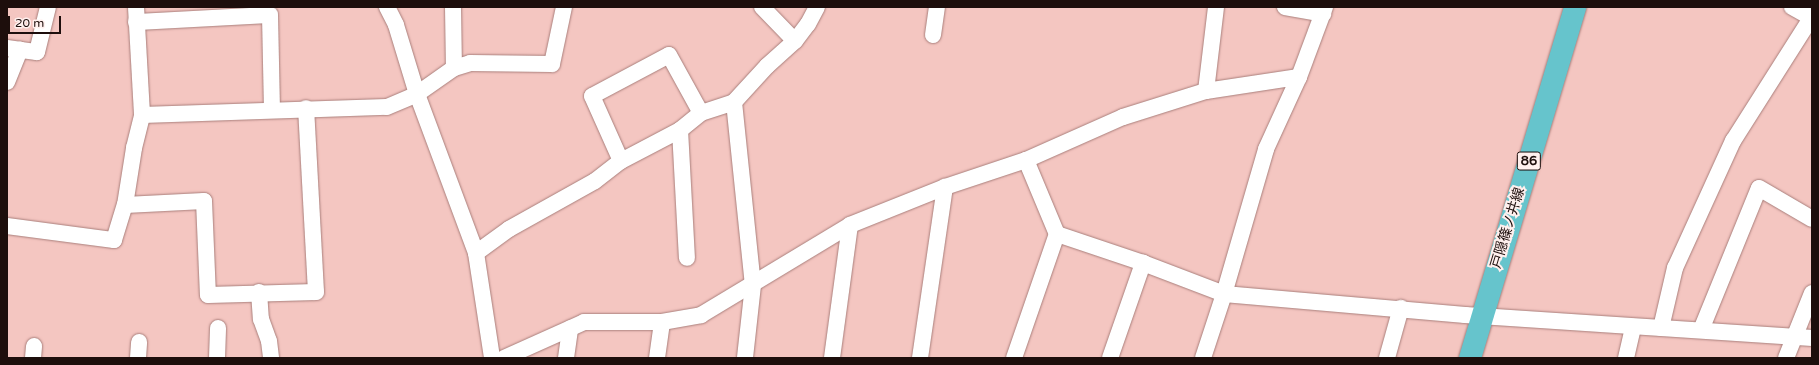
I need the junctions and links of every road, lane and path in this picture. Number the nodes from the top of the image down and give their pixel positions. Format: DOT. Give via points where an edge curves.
graph roads {
  1 [pos="48,7"];
  2 [pos="387,7"];
  3 [pos="453,7"];
  4 [pos="564,7"];
  5 [pos="762,7"];
  6 [pos="816,7"];
  7 [pos="938,7"];
  8 [pos="1216,7"];
  9 [pos="1285,7"];
  10 [pos="1575,7"];
  11 [pos="1792,7"];
  12 [pos="1324,11"];
  13 [pos="136,15"];
  14 [pos="1811,18"];
  15 [pos="933,35"];
  16 [pos="795,41"];
  17 [pos="13,49"];
  18 [pos="454,68"];
  19 [pos="1299,77"];
  20 [pos="7,82"];
  21 [pos="1206,91"];
  22 [pos="416,94"];
  23 [pos="734,102"];
  24 [pos="306,108"];
  25 [pos="272,109"];
  26 [pos="701,113"];
  27 [pos="142,115"];
  28 [pos="680,130"];
  29 [pos="1026,160"];
  30 [pos="621,161"];
  31 [pos="944,187"];
  32 [pos="125,205"];
  33 [pos="1812,219"];
  34 [pos="850,225"];
  35 [pos="7,226"];
  36 [pos="1057,234"];
  37 [pos="476,253"];
  38 [pos="687,258"];
  39 [pos="1143,263"];
  40 [pos="753,285"];
  41 [pos="259,292"];
  42 [pos="1812,293"];
  43 [pos="1224,294"];
  44 [pos="1401,308"];
  45 [pos="1482,316"];
  46 [pos="662,322"];
  47 [pos="1633,327"];
  48 [pos="218,328"];
  49 [pos="570,328"];
  50 [pos="1661,328"];
  51 [pos="1700,330"];
  52 [pos="1793,337"];
  53 [pos="1812,338"];
  54 [pos="217,358"];
  55 [pos="271,358"];
  56 [pos="492,358"];
  57 [pos="504,358"];
  58 [pos="566,358"];
  59 [pos="657,358"];
  60 [pos="745,358"];
  61 [pos="832,358"];
  62 [pos="920,358"];
  63 [pos="1014,358"];
  64 [pos="1110,358"];
  65 [pos="1203,358"];
  66 [pos="1387,358"];
  67 [pos="1470,358"];
  68 [pos="1626,358"];
  69 [pos="1786,358"];
  1 -- 17 [label="street" via="37,52"];
  2 -- 22 [label="street" via="396,25"];
  3 -- 18 [label="street"];
  4 -- 18 [label="street" via="552,64 470,63"];
  5 -- 16 [label="street"];
  6 -- 16 [label="street" via="808,24"];
  7 -- 15 [label="street"];
  8 -- 21 [label="street"];
  9 -- 12 [label="street"];
  10 -- 45 [label="main road, 戸隠篠ノ井線 / 86"];
  11 -- 14 [label="street"];
  12 -- 19 [label="street"];
  13 -- 25 [label="street" via="270,15"];
  13 -- 27 [label="street"];
  14 -- 50 [label="street" via="1733,140 1675,268"];
  16 -- 23 [label="street" via="766,66"];
  17 -- 20 [label="street"];
  18 -- 22 [label="street"];
  19 -- 21 [label="street"];
  19 -- 43 [label="street" via="1266,149"];
  21 -- 29 [label="street" via="1123,117"];
  22 -- 24 [label="street" via="387,107"];
  22 -- 37 [label="street"];
  23 -- 26 [label="street"];
  23 -- 40 [label="street"];
  24 -- 25 [label="street"];
  24 -- 41 [label="street" via="316,292"];
  25 -- 27 [label="street"];
  26 -- 28 [label="street"];
  26 -- 30 [label="street" via="669,55 592,96"];
  27 -- 32 [label="street"];
  28 -- 30 [label="street"];
  28 -- 38 [label="street"];
  29 -- 31 [label="street"];
  29 -- 36 [label="street"];
  30 -- 37 [label="street" via="595,181 509,229"];
  31 -- 34 [label="street"];
  31 -- 62 [label="street"];
  32 -- 35 [label="street" via="114,240"];
  32 -- 41 [label="street" via="204,201 208,295"];
  33 -- 51 [label="street" via="1759,188"];
  34 -- 40 [label="street"];
  34 -- 61 [label="street"];
  36 -- 39 [label="street"];
  36 -- 63 [label="street"];
  37 -- 56 [label="street"];
  39 -- 43 [label="street"];
  39 -- 64 [label="street"];
  40 -- 46 [label="street" via="701,315"];
  40 -- 60 [label="street"];
  41 -- 55 [label="street" via="261,319 269,341"];
  42 -- 52 [label="street"];
  43 -- 44 [label="street"];
  43 -- 65 [label="street"];
  44 -- 45 [label="street"];
  44 -- 66 [label="street"];
  45 -- 47 [label="street"];
  45 -- 67 [label="main road, 戸隠篠ノ井線 / 86"];
  46 -- 49 [label="street" via="584,322"];
  46 -- 59 [label="street"];
  47 -- 50 [label="street"];
  47 -- 68 [label="street"];
  48 -- 54 [label="street"];
  49 -- 57 [label="street"];
  49 -- 58 [label="street"];
  50 -- 51 [label="street"];
  51 -- 52 [label="street"];
  52 -- 53 [label="street"];
  52 -- 69 [label="street"];
}
